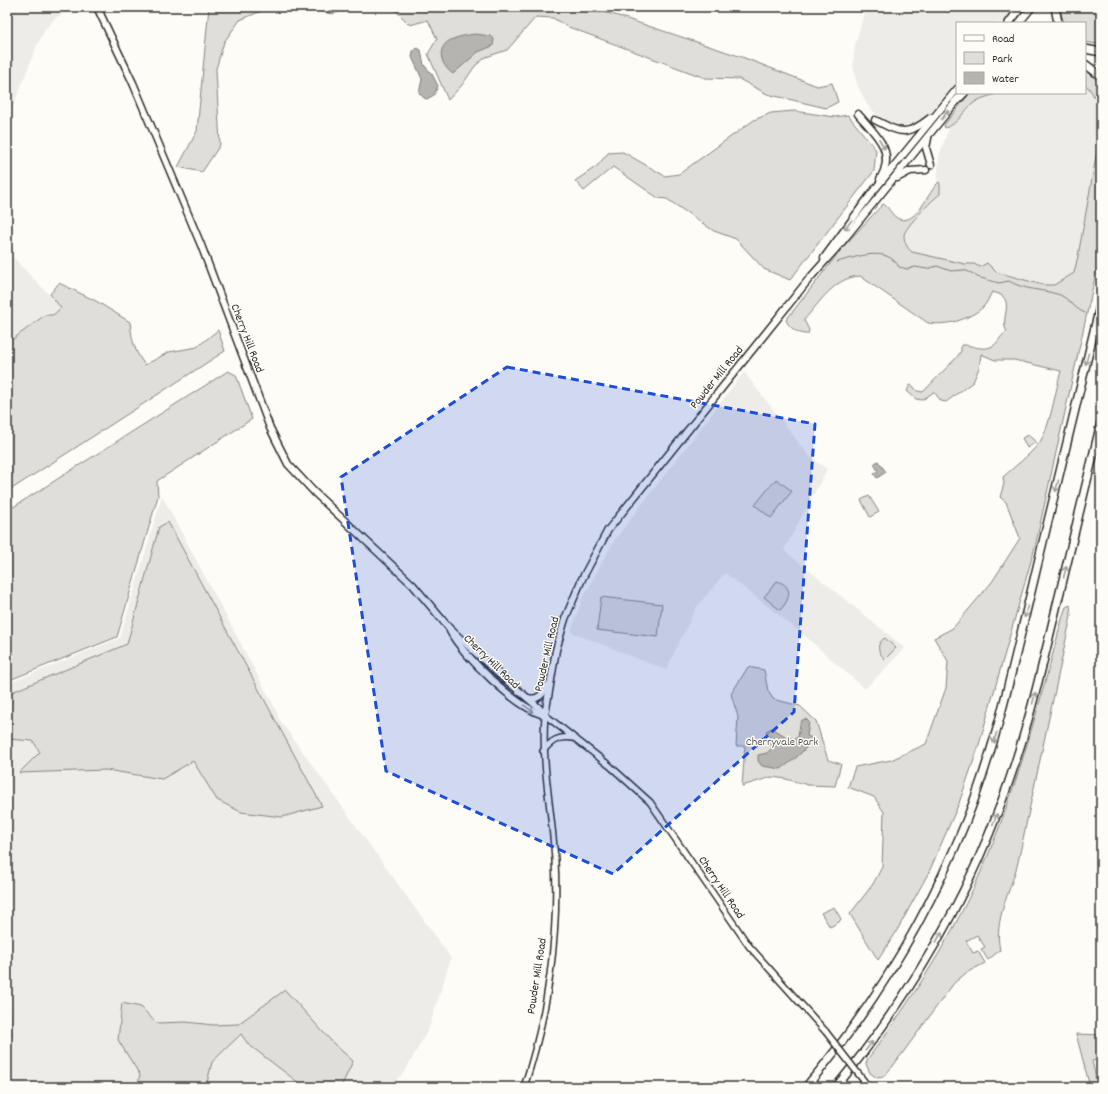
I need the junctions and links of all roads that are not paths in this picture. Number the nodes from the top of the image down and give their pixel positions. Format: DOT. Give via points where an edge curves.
graph roads {
  1 [pos="97,7"];
  2 [pos="1022,7"];
  3 [pos="1032,7"];
  4 [pos="1055,7"];
  5 [pos="1011,22"];
  6 [pos="1020,22"];
  7 [pos="1058,22"];
  8 [pos="1086,49"];
  9 [pos="1101,52"];
  10 [pos="1086,65"];
  11 [pos="1101,76"];
  12 [pos="956,90"];
  13 [pos="963,94"];
  14 [pos="956,102"];
  15 [pos="939,111"];
  16 [pos="858,114"];
  17 [pos="875,120"];
  18 [pos="928,136"];
  19 [pos="931,165"];
  20 [pos="926,170"];
  21 [pos="871,194"];
  22 [pos="877,199"];
  23 [pos="810,278"];
  24 [pos="1100,303"];
  25 [pos="1101,423"];
  26 [pos="450,629"];
  27 [pos="550,682"];
  28 [pos="525,697"];
  29 [pos="545,715"];
  30 [pos="574,738"];
  31 [pos="544,751"];
  32 [pos="898,958"];
  33 [pos="867,1086"];
  34 [pos="524,1087"];
  35 [pos="800,1087"];
  36 [pos="806,1087"];
  37 [pos="836,1087"];
  1 -- 26 [label="main road, Cherry Hill Road" via="133,83 201,245 282,455 315,493 413,584"];
  2 -- 5 [label="highway"];
  3 -- 6 [label="main road"];
  4 -- 7 [label="highway"];
  8 -- 9 [label="highway"];
  10 -- 11 [label="highway"];
  12 -- 15 [label="main road, Powder Mill Road"];
  13 -- 14 [label="highway"];
  18 -- 14 [label="main road, Powder Mill Road, one-way"];
  15 -- 17 [label="main road" via="921,126 908,131 893,129"];
  15 -- 21 [label="main road, Powder Mill Road"];
  16 -- 21 [label="main road, one-way" via="881,142 887,157 885,169"];
  18 -- 19 [label="main road" via="926,148"];
  18 -- 22 [label="main road, Powder Mill Road"];
  20 -- 22 [label="main road" via="904,172"];
  21 -- 23 [label="main road, Powder Mill Road, one-way"];
  22 -- 23 [label="main road, Powder Mill Road"];
  23 -- 27 [label="main road, Powder Mill Road" via="608,530 582,579 565,619"];
  24 -- 32 [label="highway, one-way" via="1005,701 985,768 966,821 943,873"];
  37 -- 25 [label="highway, one-way" via="874,1038 916,976 956,907 989,834 1011,777 1032,708"];
  26 -- 28 [label="main road, Cherry Hill Road"];
  26 -- 29 [label="main road, Cherry Hill Road, one-way" via="454,639 487,675 535,713"];
  27 -- 28 [label="main road" via="538,698"];
  27 -- 29 [label="main road, Powder Mill Road"];
  28 -- 29 [label="main road, Cherry Hill Road"];
  29 -- 30 [label="main road, Cherry Hill Road"];
  29 -- 31 [label="main road, Powder Mill Road"];
  30 -- 31 [label="main road" via="560,737"];
  30 -- 33 [label="main road, Cherry Hill Road, bridge" via="650,802 749,946 826,1032"];
  31 -- 34 [label="main road, Powder Mill Road" via="553,839 556,913 550,969"];
  32 -- 35 [label="highway" via="855,1020"];
  32 -- 36 [label="highway" via="853,1027"];
}
